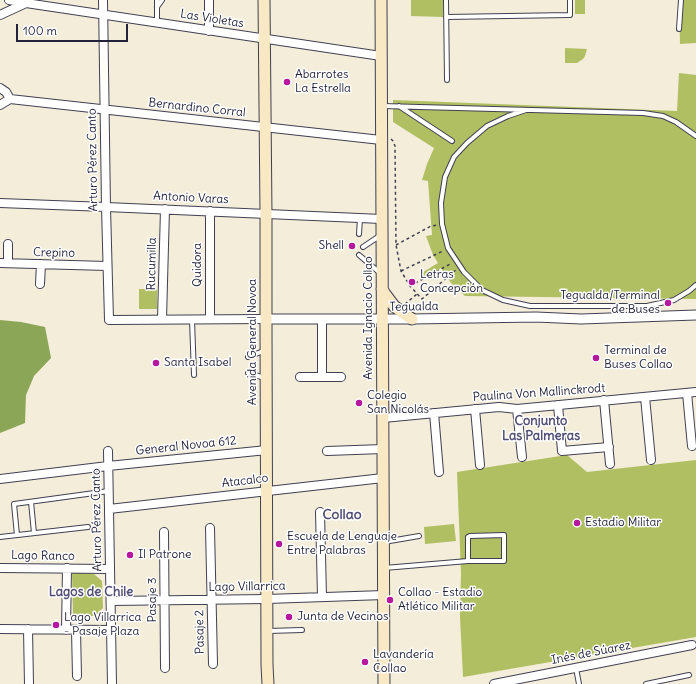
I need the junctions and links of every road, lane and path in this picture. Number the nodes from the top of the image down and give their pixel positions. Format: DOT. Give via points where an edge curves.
graph roads {
  1 [pos="9,0"];
  2 [pos="103,0"];
  3 [pos="157,0"];
  4 [pos="162,0"];
  5 [pos="209,0"];
  6 [pos="264,0"];
  7 [pos="381,0"];
  8 [pos="446,0"];
  9 [pos="570,0"];
  10 [pos="681,0"];
  11 [pos="26,3"];
  12 [pos="41,3"];
  13 [pos="157,7"];
  14 [pos="0,15"];
  15 [pos="104,15"];
  16 [pos="446,17"];
  17 [pos="157,23"];
  18 [pos="679,29"];
  19 [pos="209,30"];
  20 [pos="264,39"];
  21 [pos="381,56"];
  22 [pos="447,80"];
  23 [pos="0,88"];
  24 [pos="10,99"];
  25 [pos="0,105"];
  26 [pos="381,106"];
  27 [pos="399,106"];
  28 [pos="105,109"];
  29 [pos="526,110"];
  30 [pos="265,127"];
  31 [pos="696,136"];
  32 [pos="381,140"];
  33 [pos="452,140"];
  34 [pos="0,203"];
  35 [pos="106,206"];
  36 [pos="165,209"];
  37 [pos="210,211"];
  38 [pos="266,214"];
  39 [pos="360,218"];
  40 [pos="382,219"];
  41 [pos="442,224"];
  42 [pos="360,234"];
  43 [pos="382,235"];
  44 [pos="8,244"];
  45 [pos="396,244"];
  46 [pos="363,247"];
  47 [pos="448,248"];
  48 [pos="359,255"];
  49 [pos="456,261"];
  50 [pos="4,263"];
  51 [pos="41,264"];
  52 [pos="107,266"];
  53 [pos="460,266"];
  54 [pos="401,271"];
  55 [pos="382,274"];
  56 [pos="40,284"];
  57 [pos="696,285"];
  58 [pos="410,286"];
  59 [pos="382,288"];
  60 [pos="417,294"];
  61 [pos="398,309"];
  62 [pos="696,315"];
  63 [pos="162,319"];
  64 [pos="192,319"];
  65 [pos="210,319"];
  66 [pos="266,319"];
  67 [pos="322,319"];
  68 [pos="382,319"];
  69 [pos="412,319"];
  70 [pos="109,320"];
  71 [pos="266,350"];
  72 [pos="248,358"];
  73 [pos="248,373"];
  74 [pos="194,375"];
  75 [pos="341,376"];
  76 [pos="300,377"];
  77 [pos="322,377"];
  78 [pos="266,378"];
  79 [pos="696,392"];
  80 [pos="687,393"];
  81 [pos="645,397"];
  82 [pos="604,400"];
  83 [pos="558,405"];
  84 [pos="474,409"];
  85 [pos="517,409"];
  86 [pos="434,413"];
  87 [pos="383,418"];
  88 [pos="694,437"];
  89 [pos="692,446"];
  90 [pos="609,447"];
  91 [pos="383,449"];
  92 [pos="267,450"];
  93 [pos="108,451"];
  94 [pos="328,451"];
  95 [pos="522,457"];
  96 [pos="651,460"];
  97 [pos="610,464"];
  98 [pos="480,465"];
  99 [pos="108,466"];
  100 [pos="439,472"];
  101 [pos="383,478"];
  102 [pos="0,479"];
  103 [pos="267,490"];
  104 [pos="109,491"];
  105 [pos="31,502"];
  106 [pos="109,509"];
  107 [pos="320,512"];
  108 [pos="88,527"];
  109 [pos="210,528"];
  110 [pos="164,532"];
  111 [pos="34,533"];
  112 [pos="17,535"];
  113 [pos="419,536"];
  114 [pos="0,537"];
  115 [pos="383,542"];
  116 [pos="468,561"];
  117 [pos="0,568"];
  118 [pos="67,568"];
  119 [pos="384,568"];
  120 [pos="110,569"];
  121 [pos="384,595"];
  122 [pos="322,597"];
  123 [pos="212,599"];
  124 [pos="267,599"];
  125 [pos="165,600"];
  126 [pos="111,601"];
  127 [pos="111,615"];
  128 [pos="0,628"];
  129 [pos="28,629"];
  130 [pos="66,630"];
  131 [pos="76,630"];
  132 [pos="93,630"];
  133 [pos="111,630"];
  134 [pos="302,630"];
  135 [pos="267,631"];
  136 [pos="692,645"];
  137 [pos="213,664"];
  138 [pos="165,668"];
  139 [pos="576,668"];
  140 [pos="689,675"];
  141 [pos="77,676"];
  142 [pos="29,684"];
  143 [pos="112,684"];
  144 [pos="268,684"];
  145 [pos="384,684"];
  146 [pos="494,684"];
  147 [pos="579,684"];
  148 [pos="646,684"];
  1 -- 11 [label="street, Las Violetas"];
  2 -- 15 [label="street, Arturo Pérez Canto"];
  3 -- 13 [label="lane"];
  4 -- 13 [label="lane"];
  5 -- 19 [label="street"];
  6 -- 20 [label="main road, Avenida General Novoa"];
  7 -- 21 [label="main road, Avenida Ignacio Collao"];
  8 -- 16 [label="lane"];
  9 -- 16 [label="lane" via="570,15"];
  10 -- 18 [label="lane"];
  11 -- 12 [label="street, Las Violetas"];
  11 -- 14 [label="street"];
  12 -- 15 [label="street, Las Violetas"];
  13 -- 17 [label="lane"];
  15 -- 17 [label="street, Las Violetas"];
  15 -- 28 [label="street, Arturo Pérez Canto"];
  16 -- 22 [label="lane"];
  17 -- 19 [label="street, Las Violetas"];
  19 -- 20 [label="street, Las Violetas"];
  20 -- 21 [label="street, Las Violetas"];
  20 -- 30 [label="main road, Avenida General Novoa"];
  21 -- 26 [label="main road, Avenida Ignacio Collao"];
  23 -- 24 [label="street"];
  24 -- 25 [label="street"];
  24 -- 28 [label="street, Bernardino Corral"];
  26 -- 27 [label="lane"];
  26 -- 32 [label="main road, Avenida Ignacio Collao"];
  27 -- 29 [label="lane"];
  27 -- 33 [label="lane"];
  28 -- 30 [label="street, Bernardino Corral"];
  28 -- 35 [label="street, Arturo Pérez Canto"];
  29 -- 31 [label="lane" via="643,113 663,116"];
  29 -- 41 [label="lane" via="488,126 466,143 454,157 444,177"];
  30 -- 32 [label="street, Bernardino Corral"];
  30 -- 38 [label="main road, Avenida General Novoa"];
  32 -- 40 [label="main road, Avenida Ignacio Collao"];
  32 -- 45 [label="path" via="391,139 395,146"];
  34 -- 35 [label="street, Antonio Varas"];
  35 -- 36 [label="street, Antonio Varas"];
  35 -- 52 [label="street, Arturo Pérez Canto"];
  36 -- 37 [label="street, Antonio Varas"];
  36 -- 63 [label="street, Rucumilla"];
  37 -- 38 [label="street, Antonio Varas"];
  37 -- 65 [label="street, Quidora"];
  38 -- 39 [label="street, Antonio Varas"];
  38 -- 66 [label="main road, Avenida General Novoa"];
  39 -- 40 [label="street, Antonio Varas"];
  39 -- 42 [label="lane"];
  40 -- 43 [label="main road, Avenida Ignacio Collao"];
  41 -- 45 [label="path" via="431,226"];
  41 -- 47 [label="lane"];
  43 -- 46 [label="lane"];
  43 -- 55 [label="main road, Avenida Ignacio Collao"];
  44 -- 50 [label="street"];
  45 -- 54 [label="path"];
  47 -- 49 [label="lane"];
  47 -- 54 [label="path"];
  48 -- 55 [label="lane"];
  49 -- 53 [label="lane"];
  49 -- 58 [label="path"];
  50 -- 51 [label="street, Crepino"];
  51 -- 52 [label="street, Crepino"];
  51 -- 56 [label="street"];
  52 -- 70 [label="street, Arturo Pérez Canto"];
  53 -- 57 [label="lane" via="482,290 503,300 530,306 647,306 674,300"];
  53 -- 60 [label="path" via="422,299"];
  54 -- 58 [label="path"];
  55 -- 59 [label="main road, Avenida Ignacio Collao"];
  58 -- 60 [label="path"];
  59 -- 61 [label="main road"];
  59 -- 68 [label="main road, Avenida Ignacio Collao"];
  60 -- 61 [label="path"];
  61 -- 69 [label="main road"];
  62 -- 69 [label="street, Tegualda" via="581,319"];
  63 -- 64 [label="street, Tegualda"];
  63 -- 70 [label="street, Tegualda"];
  64 -- 65 [label="street, Tegualda"];
  64 -- 74 [label="lane"];
  65 -- 66 [label="street, Tegualda"];
  66 -- 67 [label="street, Tegualda"];
  66 -- 71 [label="main road, Avenida General Novoa"];
  67 -- 68 [label="street, Tegualda"];
  67 -- 77 [label="street"];
  68 -- 69 [label="street, Tegualda"];
  68 -- 87 [label="main road, Avenida Ignacio Collao"];
  71 -- 72 [label="lane"];
  71 -- 78 [label="main road, Avenida General Novoa"];
  73 -- 78 [label="lane"];
  75 -- 77 [label="street"];
  76 -- 77 [label="street"];
  78 -- 92 [label="main road, Avenida General Novoa"];
  79 -- 80 [label="street, Paulina Von Mallinckrodt"];
  80 -- 81 [label="street, Paulina Von Mallinckrodt"];
  80 -- 88 [label="street"];
  81 -- 82 [label="street, Paulina Von Mallinckrodt"];
  81 -- 96 [label="street"];
  82 -- 83 [label="street, Paulina Von Mallinckrodt"];
  82 -- 90 [label="street"];
  83 -- 85 [label="street, Paulina Von Mallinckrodt"];
  83 -- 90 [label="street" via="562,451"];
  84 -- 85 [label="street, Paulina Von Mallinckrodt"];
  84 -- 86 [label="street, Paulina Von Mallinckrodt"];
  84 -- 98 [label="street"];
  85 -- 95 [label="street"];
  86 -- 87 [label="street, Paulina Von Mallinckrodt"];
  86 -- 100 [label="street"];
  87 -- 91 [label="main road, Avenida Ignacio Collao"];
  88 -- 89 [label="street"];
  90 -- 97 [label="street"];
  91 -- 94 [label="street"];
  91 -- 101 [label="main road, Avenida Ignacio Collao"];
  92 -- 99 [label="street, General Novoa 612"];
  92 -- 103 [label="main road, Avenida General Novoa"];
  93 -- 99 [label="street, Arturo Pérez Canto"];
  99 -- 102 [label="street, General Novoa 612"];
  99 -- 104 [label="street, Arturo Pérez Canto"];
  101 -- 103 [label="street, Atacalco"];
  101 -- 115 [label="main road, Avenida Ignacio Collao"];
  103 -- 106 [label="street, Atacalco"];
  103 -- 124 [label="main road, Avenida General Novoa"];
  104 -- 105 [label="lane"];
  104 -- 106 [label="street, Arturo Pérez Canto"];
  105 -- 111 [label="lane"];
  105 -- 112 [label="lane" via="14,504"];
  106 -- 120 [label="street, Arturo Pérez Canto"];
  107 -- 122 [label="street"];
  108 -- 111 [label="lane"];
  109 -- 123 [label="street, Pasaje 2"];
  110 -- 125 [label="street, Pasaje 3"];
  111 -- 112 [label="lane"];
  112 -- 114 [label="lane"];
  113 -- 115 [label="lane"];
  115 -- 119 [label="main road, Avenida Ignacio Collao"];
  116 -- 116 [label="lane" via="504,561 504,535 468,537"];
  116 -- 119 [label="lane"];
  117 -- 118 [label="street, Lago Ranco"];
  118 -- 120 [label="street, Lago Ranco"];
  118 -- 130 [label="street"];
  119 -- 121 [label="main road, Avenida Ignacio Collao"];
  120 -- 126 [label="street, Arturo Pérez Canto"];
  121 -- 122 [label="street, Lago Villarrica"];
  121 -- 145 [label="main road, Avenida Ignacio Collao"];
  122 -- 124 [label="street, Lago Villarrica"];
  123 -- 124 [label="street, Lago Villarrica"];
  123 -- 125 [label="street, Lago Villarrica"];
  123 -- 137 [label="street, Pasaje 2"];
  124 -- 135 [label="main road, Avenida General Novoa"];
  125 -- 126 [label="street, Lago Villarrica"];
  125 -- 138 [label="street, Pasaje 3"];
  126 -- 127 [label="street, Arturo Pérez Canto"];
  127 -- 132 [label="street"];
  127 -- 133 [label="street, Arturo Pérez Canto"];
  128 -- 129 [label="street"];
  129 -- 130 [label="street"];
  129 -- 142 [label="street"];
  130 -- 131 [label="street"];
  131 -- 132 [label="street"];
  131 -- 141 [label="street"];
  132 -- 133 [label="street"];
  133 -- 143 [label="street, Arturo Pérez Canto"];
  134 -- 135 [label="lane"];
  135 -- 144 [label="main road, Avenida General Novoa"];
  136 -- 139 [label="street, Inés de Súarez"];
  139 -- 146 [label="street, Inés de Súarez"];
  139 -- 147 [label="lane"];
  140 -- 148 [label="lane"];
}
